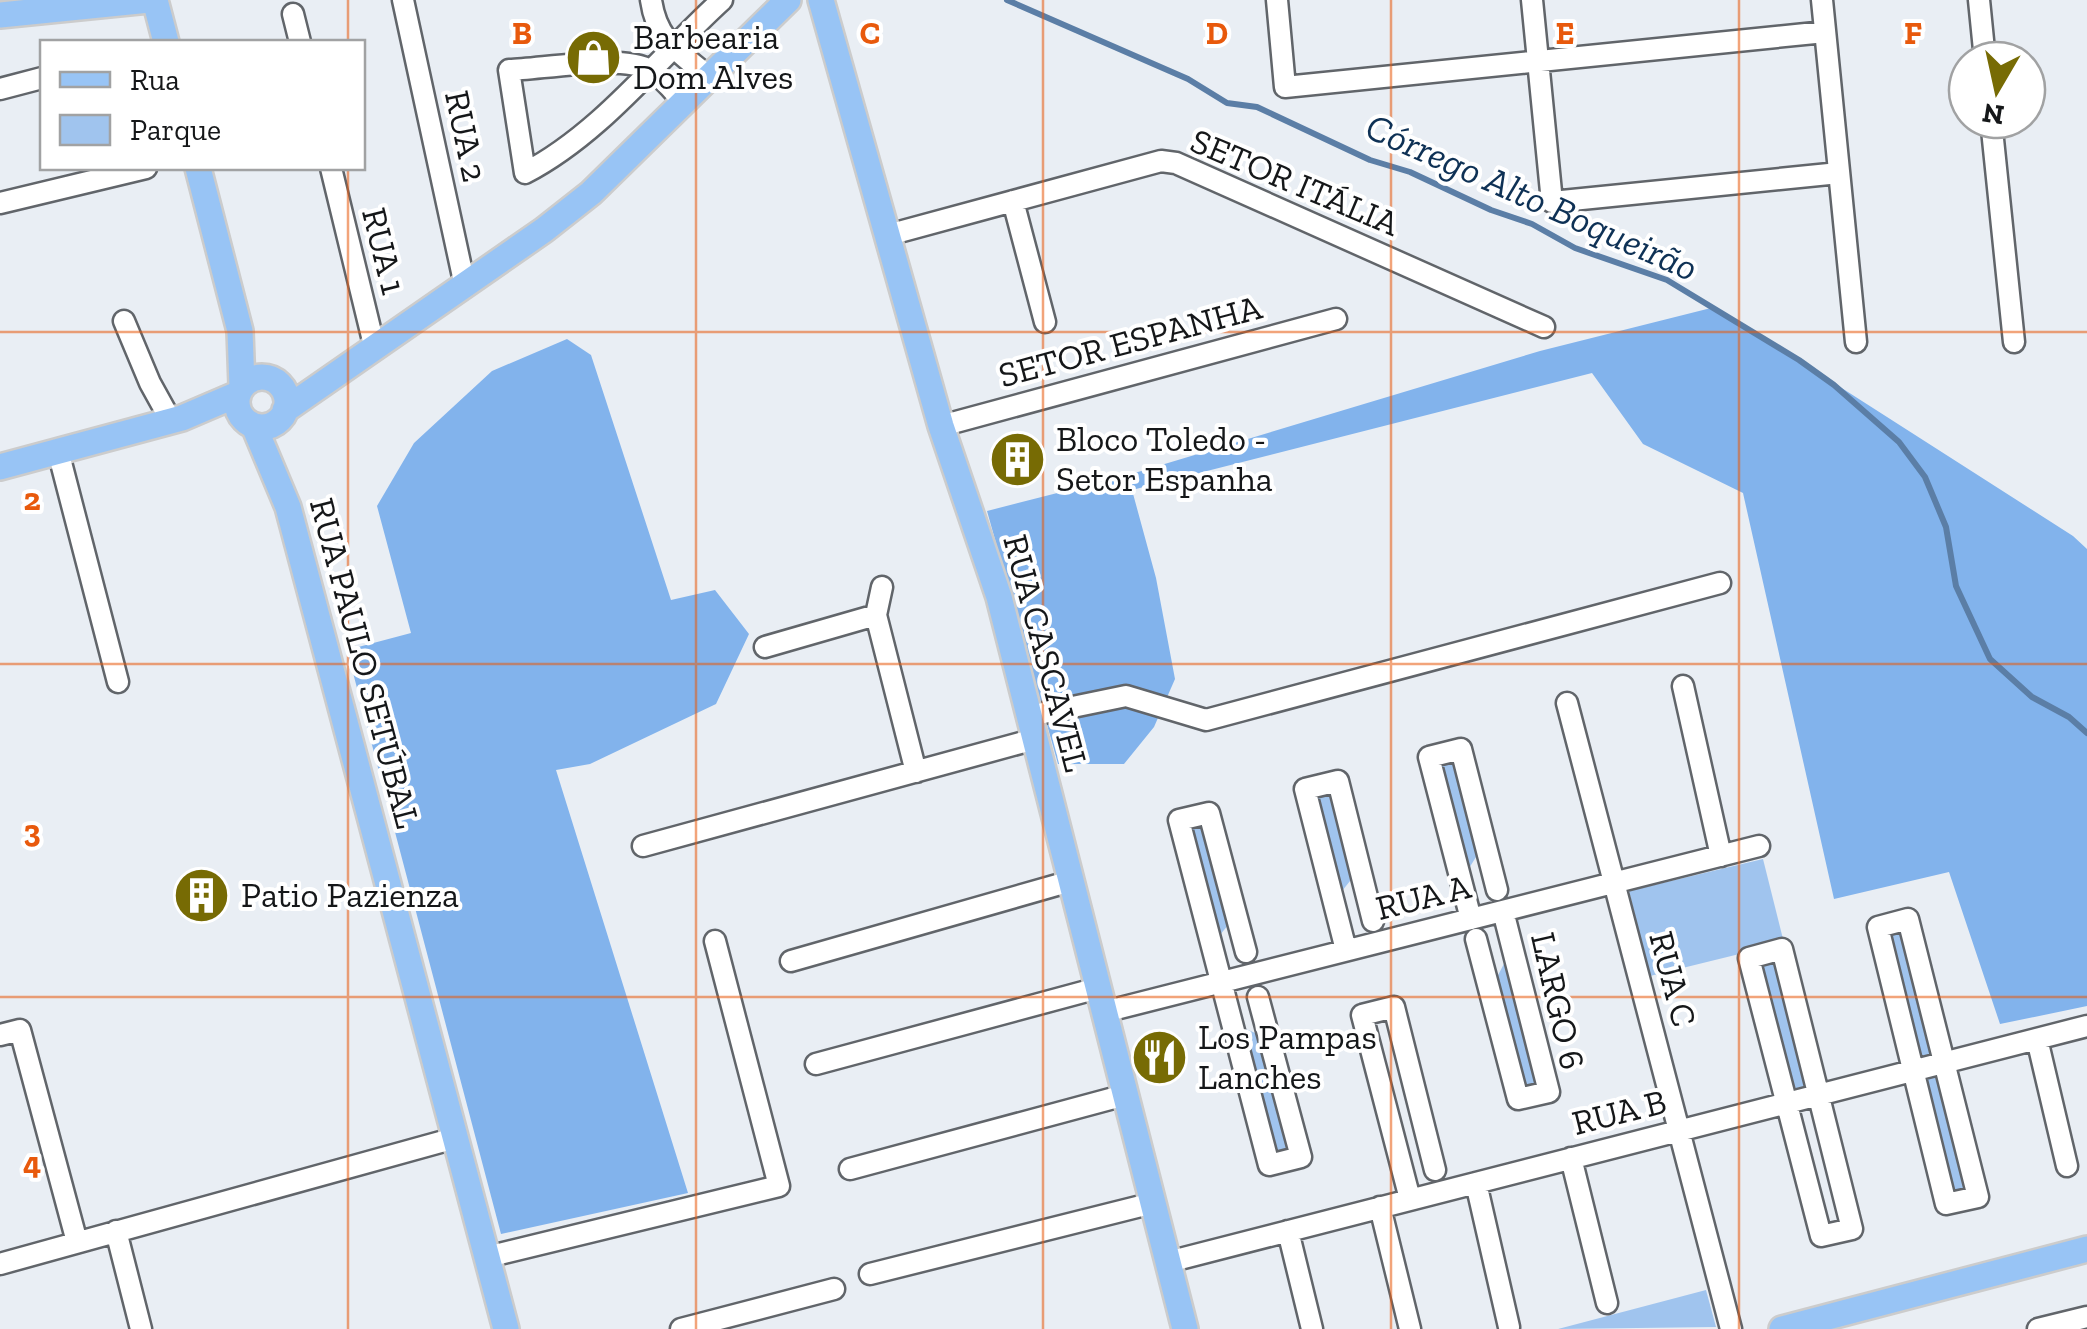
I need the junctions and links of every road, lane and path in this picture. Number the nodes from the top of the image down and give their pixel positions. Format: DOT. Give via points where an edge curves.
graph roads {
  1 [pos="152,0"];
  2 [pos="402,0"];
  3 [pos="652,0"];
  4 [pos="722,0"];
  5 [pos="788,0"];
  6 [pos="822,0"];
  7 [pos="1277,0"];
  8 [pos="1532,0"];
  9 [pos="1822,0"];
  10 [pos="1979,0"];
  11 [pos="293,14"];
  12 [pos="0,15"];
  13 [pos="1825,32"];
  14 [pos="165,40"];
  15 [pos="300,40"];
  16 [pos="1983,40"];
  17 [pos="673,48"];
  18 [pos="1538,61"];
  19 [pos="651,70"];
  20 [pos="710,78"];
  21 [pos="40,79"];
  22 [pos="0,89"];
  23 [pos="684,103"];
  24 [pos="1993,140"];
  25 [pos="138,170"];
  26 [pos="199,170"];
  27 [pos="330,170"];
  28 [pos="1839,174"];
  29 [pos="1013,201"];
  30 [pos="0,203"];
  31 [pos="888,235"];
  32 [pos="465,286"];
  33 [pos="1336,319"];
  34 [pos="124,322"];
  35 [pos="1045,322"];
  36 [pos="1544,327"];
  37 [pos="1856,342"];
  38 [pos="2014,342"];
  39 [pos="375,350"];
  40 [pos="340,370"];
  41 [pos="255,384"];
  42 [pos="286,410"];
  43 [pos="177,419"];
  44 [pos="249,423"];
  45 [pos="941,426"];
  46 [pos="58,451"];
  47 [pos="0,467"];
  48 [pos="1720,584"];
  49 [pos="882,587"];
  50 [pos="876,615"];
  51 [pos="765,647"];
  52 [pos="118,682"];
  53 [pos="1683,686"];
  54 [pos="1567,703"];
  55 [pos="1032,728"];
  56 [pos="916,772"];
  57 [pos="642,846"];
  58 [pos="1758,846"];
  59 [pos="1487,849"];
  60 [pos="1721,856"];
  61 [pos="1362,879"];
  62 [pos="1071,882"];
  63 [pos="1614,883"];
  64 [pos="1463,887"];
  65 [pos="1497,890"];
  66 [pos="1336,911"];
  67 [pos="1503,911"];
  68 [pos="1373,921"];
  69 [pos="1238,924"];
  70 [pos="1474,929"];
  71 [pos="1510,939"];
  72 [pos="715,941"];
  73 [pos="1346,950"];
  74 [pos="1214,952"];
  75 [pos="1246,952"];
  76 [pos="792,961"];
  77 [pos="1487,981"];
  78 [pos="1222,982"];
  79 [pos="1258,996"];
  80 [pos="1101,1000"];
  81 [pos="1229,1013"];
  82 [pos="2087,1026"];
  83 [pos="1266,1028"];
  84 [pos="0,1035"];
  85 [pos="2037,1038"];
  86 [pos="1944,1063"];
  87 [pos="816,1064"];
  88 [pos="1914,1070"];
  89 [pos="1125,1095"];
  90 [pos="1819,1095"];
  91 [pos="1787,1103"];
  92 [pos="1424,1126"];
  93 [pos="1827,1129"];
  94 [pos="1679,1130"];
  95 [pos="455,1138"];
  96 [pos="1571,1158"];
  97 [pos="1400,1161"];
  98 [pos="1803,1164"];
  99 [pos="2067,1166"];
  100 [pos="850,1168"];
  101 [pos="1435,1170"];
  102 [pos="1476,1183"];
  103 [pos="1410,1200"];
  104 [pos="1153,1203"];
  105 [pos="1380,1207"];
  106 [pos="1288,1231"];
  107 [pos="116,1232"];
  108 [pos="77,1242"];
  109 [pos="2087,1249"];
  110 [pos="487,1257"];
  111 [pos="1168,1262"];
  112 [pos="0,1264"];
  113 [pos="870,1274"];
  114 [pos="834,1289"];
  115 [pos="1607,1302"];
  116 [pos="2087,1318"];
  117 [pos="1855,1320"];
  118 [pos="1509,1326"];
  119 [pos="141,1329"];
  120 [pos="506,1329"];
  121 [pos="681,1329"];
  122 [pos="1185,1329"];
  123 [pos="1312,1329"];
  124 [pos="1410,1329"];
  125 [pos="1730,1329"];
  126 [pos="1782,1329"];
  127 [pos="2038,1329"];
  1 -- 12 [label="main road"];
  1 -- 14 [label="main road"];
  2 -- 32 [label="street, RUA 2"];
  3 -- 17 [label="street" via="654,18"];
  4 -- 17 [label="street"];
  5 -- 20 [label="main road"];
  6 -- 31 [label="main road, RUA CASCAVEL"];
  7 -- 18 [label="street" via="1285,87"];
  8 -- 18 [label="street"];
  9 -- 13 [label="street"];
  10 -- 16 [label="street"];
  11 -- 15 [label="street"];
  13 -- 18 [label="street"];
  13 -- 28 [label="street"];
  17 -- 19 [label="street"];
  17 -- 20 [label="street"];
  18 -- 28 [label="street" via="1552,202"];
  19 -- 19 [label="street" via="638,64 509,70 525,173 556,157"];
  19 -- 23 [label="street"];
  20 -- 23 [label="main road"];
  21 -- 22 [label="street"];
  23 -- 32 [label="main road" via="592,192"];
  24 -- 38 [label="street"];
  25 -- 30 [label="street"];
  26 -- 41 [label="main road"];
  27 -- 39 [label="street, RUA 1"];
  28 -- 37 [label="street"];
  29 -- 31 [label="street, SETOR ITÁLIA"];
  29 -- 35 [label="street"];
  29 -- 36 [label="street, SETOR ITÁLIA" via="1146,164 1176,164"];
  31 -- 45 [label="main road, RUA CASCAVEL"];
  32 -- 39 [label="main road"];
  33 -- 45 [label="street, SETOR ESPANHA"];
  34 -- 43 [label="street" via="150,382"];
  39 -- 40 [label="main road"];
  40 -- 41 [label="main road"];
  40 -- 42 [label="main road"];
  41 -- 42 [label="main road" via="285,392"];
  41 -- 43 [label="main road"];
  41 -- 44 [label="main road" via="237,408"];
  42 -- 44 [label="main road" via="269,426"];
  43 -- 44 [label="main road"];
  43 -- 46 [label="main road"];
  44 -- 95 [label="main road, RUA PAULO SETÚBAL" via="288,507"];
  45 -- 55 [label="main road, RUA CASCAVEL" via="999,597"];
  46 -- 47 [label="main road"];
  46 -- 52 [label="street"];
  48 -- 55 [label="street" via="1206,720 1126,696"];
  49 -- 50 [label="street"];
  50 -- 51 [label="street"];
  50 -- 56 [label="street"];
  53 -- 60 [label="street"];
  54 -- 63 [label="street, RUA C"];
  55 -- 56 [label="street"];
  55 -- 62 [label="main road, RUA CASCAVEL"];
  56 -- 57 [label="street"];
  58 -- 60 [label="street, RUA A"];
  59 -- 64 [label="street"];
  59 -- 64 [label="street, LARGO 6" via="1461,749 1430,757"];
  59 -- 65 [label="street"];
  60 -- 63 [label="street, RUA A"];
  61 -- 66 [label="street"];
  61 -- 66 [label="street" via="1338,781 1304,789"];
  61 -- 68 [label="street"];
  62 -- 76 [label="street"];
  62 -- 80 [label="main road, RUA CASCAVEL"];
  63 -- 67 [label="street, RUA A"];
  63 -- 94 [label="street, RUA C"];
  64 -- 70 [label="street, LARGO 6"];
  66 -- 73 [label="street"];
  67 -- 70 [label="street, RUA A"];
  67 -- 71 [label="street, LARGO 6"];
  69 -- 74 [label="street"];
  69 -- 74 [label="street" via="1208,814 1180,820"];
  69 -- 75 [label="street"];
  70 -- 73 [label="street, RUA A"];
  70 -- 77 [label="street, LARGO 6"];
  71 -- 77 [label="street"];
  71 -- 77 [label="street, LARGO 6" via="1549,1092 1518,1099"];
  72 -- 110 [label="street" via="780,1186"];
  73 -- 78 [label="street, RUA A"];
  74 -- 78 [label="street"];
  78 -- 80 [label="street, RUA A"];
  78 -- 81 [label="street"];
  79 -- 83 [label="street"];
  80 -- 87 [label="street, RUA A"];
  80 -- 89 [label="main road, RUA CASCAVEL"];
  81 -- 83 [label="street"];
  81 -- 83 [label="street" via="1268,1165 1301,1157"];
  82 -- 85 [label="street, RUA B"];
  84 -- 108 [label="street" via="20,1030"];
  85 -- 86 [label="street, RUA B"];
  85 -- 99 [label="street"];
  86 -- 88 [label="street, RUA B"];
  86 -- 88 [label="street" via="1978,1198 1946,1204"];
  86 -- 88 [label="street" via="1908,919 1878,927"];
  88 -- 90 [label="street, RUA B"];
  89 -- 100 [label="street"];
  89 -- 104 [label="main road, RUA CASCAVEL"];
  90 -- 91 [label="street, RUA B"];
  90 -- 91 [label="street" via="1782,949 1749,958"];
  90 -- 93 [label="street"];
  91 -- 94 [label="street, RUA B"];
  91 -- 98 [label="street"];
  92 -- 97 [label="street"];
  92 -- 97 [label="street" via="1394,1007 1362,1015"];
  92 -- 101 [label="street"];
  93 -- 98 [label="street"];
  93 -- 98 [label="street" via="1852,1229 1822,1236"];
  94 -- 96 [label="street, RUA B"];
  94 -- 125 [label="street, RUA C"];
  95 -- 107 [label="street"];
  95 -- 110 [label="main road, RUA PAULO SETÚBAL"];
  96 -- 102 [label="street, RUA B"];
  96 -- 115 [label="street"];
  97 -- 103 [label="street"];
  102 -- 103 [label="street, RUA B"];
  102 -- 118 [label="street"];
  103 -- 105 [label="street, RUA B"];
  104 -- 111 [label="main road, RUA CASCAVEL"];
  104 -- 113 [label="street"];
  105 -- 106 [label="street, RUA B"];
  105 -- 124 [label="street"];
  106 -- 111 [label="street, RUA B"];
  106 -- 123 [label="street"];
  107 -- 108 [label="street"];
  107 -- 119 [label="street"];
  108 -- 112 [label="street"];
  109 -- 117 [label="main road"];
  110 -- 120 [label="main road, RUA PAULO SETÚBAL"];
  111 -- 122 [label="main road, RUA CASCAVEL"];
  114 -- 121 [label="street"];
  116 -- 127 [label="street"];
  117 -- 126 [label="main road"];
}
